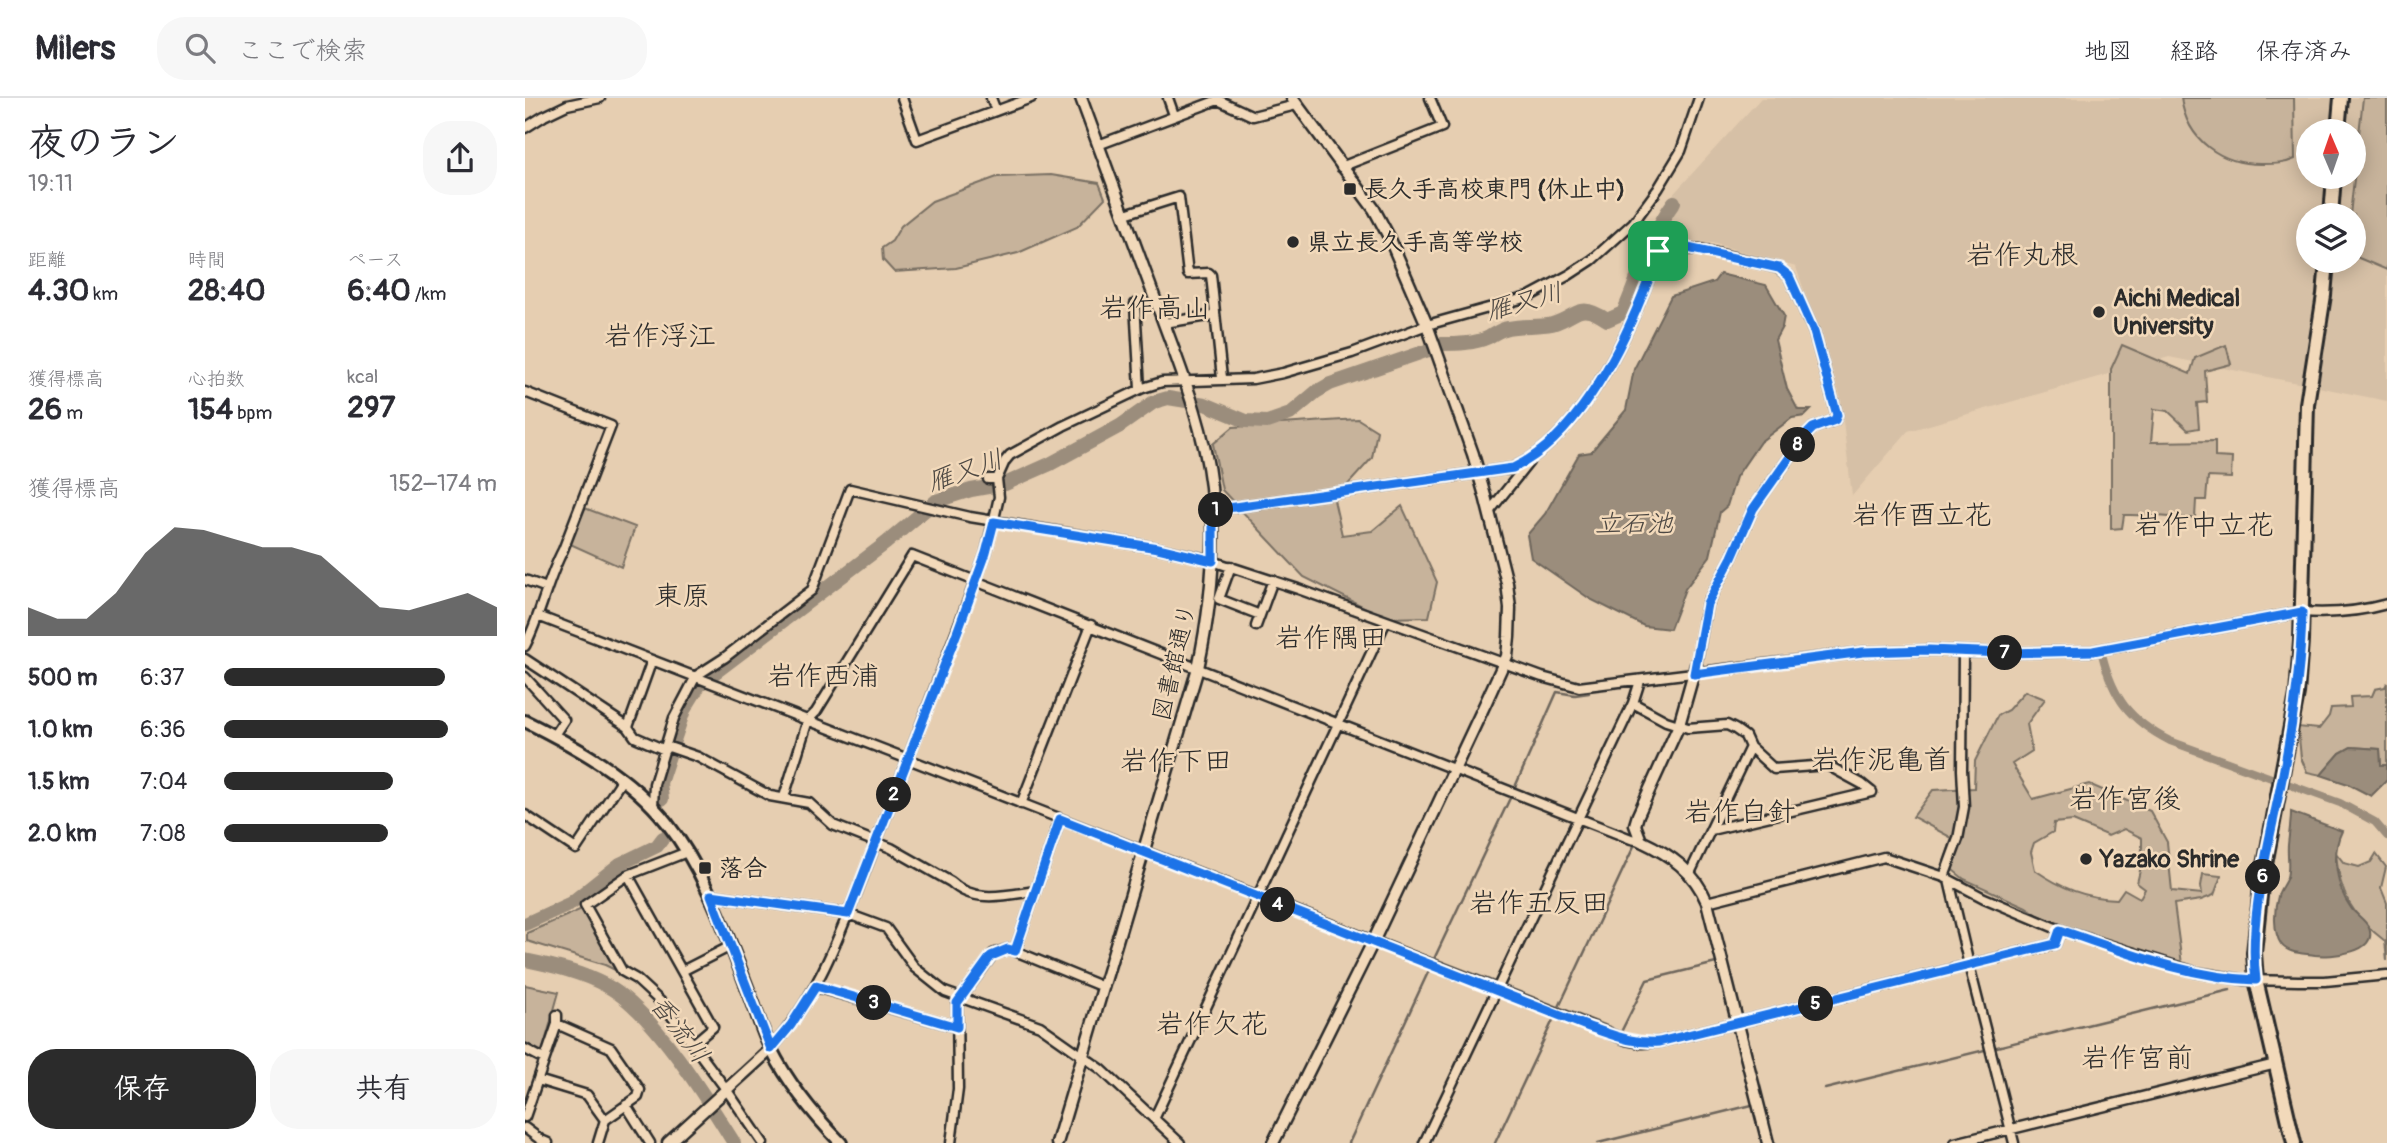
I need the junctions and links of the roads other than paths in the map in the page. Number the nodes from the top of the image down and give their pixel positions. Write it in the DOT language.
graph roads {
  1 [pos="600,98"];
  2 [pos="902,98"];
  3 [pos="991,98"];
  4 [pos="1031,98"];
  5 [pos="1081,98"];
  6 [pos="1168,98"];
  7 [pos="1430,98"];
  8 [pos="1699,98"];
  9 [pos="2341,98"];
  10 [pos="1294,102"];
  11 [pos="996,111"];
  12 [pos="1174,115"];
  13 [pos="2339,119"];
  14 [pos="525,128"];
  15 [pos="1098,145"];
  16 [pos="1342,167"];
  17 [pos="1125,214"];
  18 [pos="2326,273"];
  19 [pos="1135,304"];
  20 [pos="1215,315"];
  21 [pos="1164,323"];
  22 [pos="1427,324"];
  23 [pos="1222,378"];
  24 [pos="1187,380"];
  25 [pos="1140,389"];
  26 [pos="525,392"];
  27 [pos="1531,460"];
  28 [pos="1479,474"];
  29 [pos="1213,510"];
  30 [pos="1489,512"];
  31 [pos="994,522"];
  32 [pos="1213,561"];
  33 [pos="1231,566"];
  34 [pos="525,580"];
  35 [pos="1273,580"];
  36 [pos="976,581"];
  37 [pos="547,589"];
  38 [pos="2387,604"];
  39 [pos="2302,612"];
  40 [pos="1260,615"];
  41 [pos="538,616"];
  42 [pos="1386,621"];
  43 [pos="1091,625"];
  44 [pos="1255,626"];
  45 [pos="525,646"];
  46 [pos="1963,653"];
  47 [pos="525,659"];
  48 [pos="652,660"];
  49 [pos="1504,663"];
  50 [pos="1198,668"];
  51 [pos="1695,669"];
  52 [pos="696,676"];
  53 [pos="525,677"];
  54 [pos="1640,681"];
  55 [pos="1633,703"];
  56 [pos="808,720"];
  57 [pos="525,721"];
  58 [pos="1339,724"];
  59 [pos="1679,725"];
  60 [pos="628,727"];
  61 [pos="554,736"];
  62 [pos="666,747"];
  63 [pos="1750,747"];
  64 [pos="908,759"];
  65 [pos="1454,769"];
  66 [pos="622,780"];
  67 [pos="784,797"];
  68 [pos="1021,804"];
  69 [pos="653,807"];
  70 [pos="525,815"];
  71 [pos="1578,817"];
  72 [pos="1060,819"];
  73 [pos="1711,830"];
  74 [pos="1641,841"];
  75 [pos="876,842"];
  76 [pos="687,852"];
  77 [pos="1144,853"];
  78 [pos="1690,873"];
  79 [pos="628,875"];
  80 [pos="1946,879"];
  81 [pos="1035,891"];
  82 [pos="711,895"];
  83 [pos="1258,897"];
  84 [pos="1707,902"];
  85 [pos="848,914"];
  86 [pos="2060,930"];
  87 [pos="1373,942"];
  88 [pos="731,946"];
  89 [pos="1015,951"];
  90 [pos="1969,965"];
  91 [pos="682,971"];
  92 [pos="2387,975"];
  93 [pos="2256,980"];
  94 [pos="816,986"];
  95 [pos="1103,987"];
  96 [pos="1497,990"];
  97 [pos="960,998"];
  98 [pos="1738,1022"];
  99 [pos="957,1027"];
  100 [pos="693,1044"];
  101 [pos="525,1048"];
  102 [pos="771,1049"];
  103 [pos="1083,1058"];
  104 [pos="544,1059"];
  105 [pos="2276,1064"];
  106 [pos="538,1080"];
  107 [pos="724,1091"];
  108 [pos="529,1094"];
  109 [pos="626,1105"];
  110 [pos="525,1117"];
  111 [pos="1155,1117"];
  112 [pos="605,1120"];
  113 [pos="525,1128"];
  114 [pos="2011,1129"];
  115 [pos="548,1143"];
  116 [pos="598,1143"];
  117 [pos="650,1143"];
  118 [pos="668,1143"];
  119 [pos="763,1143"];
  120 [pos="841,1143"];
  121 [pos="951,1143"];
  122 [pos="1057,1143"];
  123 [pos="1180,1143"];
  124 [pos="1273,1143"];
  125 [pos="1424,1143"];
  126 [pos="1768,1143"];
  127 [pos="1955,1143"];
  128 [pos="2014,1143"];
  129 [pos="2294,1143"];
  1 -- 14 [label="street"];
  2 -- 11 [label="street"];
  3 -- 11 [label="street"];
  4 -- 11 [label="street"];
  5 -- 15 [label="street, 図書館通り"];
  6 -- 12 [label="street"];
  7 -- 16 [label="street"];
  8 -- 22 [label="street"];
  9 -- 13 [label="main road"];
  10 -- 12 [label="street"];
  10 -- 16 [label="street"];
  12 -- 15 [label="street"];
  15 -- 17 [label="street, 図書館通り"];
  16 -- 22 [label="street"];
  17 -- 20 [label="street"];
  17 -- 21 [label="street, 図書館通り"];
  18 -- 39 [label="main road"];
  19 -- 25 [label="street"];
  20 -- 21 [label="street"];
  20 -- 23 [label="street"];
  21 -- 24 [label="street, 図書館通り"];
  22 -- 23 [label="street"];
  22 -- 28 [label="street"];
  23 -- 24 [label="street"];
  24 -- 25 [label="street"];
  24 -- 29 [label="street, 図書館通り"];
  25 -- 31 [label="street"];
  26 -- 37 [label="street"];
  27 -- 28 [label="street"];
  27 -- 30 [label="street"];
  27 -- 51 [label="street"];
  28 -- 29 [label="street"];
  28 -- 30 [label="street"];
  29 -- 32 [label="street, 図書館通り"];
  30 -- 49 [label="street"];
  31 -- 32 [label="street"];
  31 -- 36 [label="street"];
  31 -- 52 [label="street"];
  32 -- 33 [label="street"];
  32 -- 50 [label="street, 図書館通り"];
  33 -- 35 [label="street"];
  33 -- 40 [label="street"];
  34 -- 37 [label="street"];
  35 -- 40 [label="street"];
  35 -- 42 [label="street"];
  36 -- 43 [label="street"];
  36 -- 56 [label="street"];
  36 -- 64 [label="street"];
  37 -- 41 [label="street"];
  38 -- 39 [label="street"];
  39 -- 46 [label="street"];
  39 -- 93 [label="main road"];
  40 -- 44 [label="street"];
  41 -- 45 [label="street"];
  41 -- 48 [label="street"];
  42 -- 49 [label="street"];
  42 -- 58 [label="street"];
  43 -- 50 [label="street"];
  43 -- 68 [label="street"];
  46 -- 51 [label="street"];
  46 -- 80 [label="street"];
  47 -- 60 [label="street"];
  48 -- 52 [label="street"];
  48 -- 60 [label="street"];
  49 -- 54 [label="street"];
  49 -- 65 [label="street"];
  50 -- 58 [label="street"];
  50 -- 77 [label="street, 図書館通り"];
  51 -- 54 [label="street"];
  51 -- 59 [label="street"];
  52 -- 56 [label="street"];
  52 -- 62 [label="street"];
  53 -- 61 [label="street"];
  54 -- 55 [label="street"];
  55 -- 59 [label="street"];
  55 -- 71 [label="street"];
  56 -- 64 [label="street"];
  56 -- 67 [label="street"];
  57 -- 61 [label="main road"];
  58 -- 65 [label="street"];
  58 -- 83 [label="street"];
  59 -- 63 [label="street"];
  59 -- 74 [label="street"];
  60 -- 62 [label="street"];
  61 -- 66 [label="main road"];
  62 -- 67 [label="street"];
  62 -- 69 [label="street"];
  63 -- 73 [label="street"];
  63 -- 73 [label="street"];
  64 -- 68 [label="street"];
  64 -- 75 [label="street"];
  65 -- 71 [label="street"];
  65 -- 87 [label="street"];
  66 -- 69 [label="main road"];
  66 -- 70 [label="street"];
  67 -- 75 [label="street"];
  68 -- 72 [label="street"];
  69 -- 76 [label="main road"];
  71 -- 74 [label="street"];
  71 -- 96 [label="street"];
  72 -- 77 [label="street"];
  72 -- 81 [label="street"];
  73 -- 78 [label="street"];
  74 -- 78 [label="street"];
  75 -- 81 [label="street"];
  75 -- 85 [label="street"];
  76 -- 79 [label="street"];
  76 -- 82 [label="main road"];
  77 -- 83 [label="street"];
  77 -- 95 [label="street, 図書館通り"];
  78 -- 84 [label="street"];
  79 -- 91 [label="street"];
  79 -- 100 [label="street"];
  80 -- 84 [label="street"];
  80 -- 86 [label="street"];
  80 -- 90 [label="street"];
  81 -- 89 [label="street"];
  82 -- 85 [label="street"];
  82 -- 88 [label="main road"];
  83 -- 87 [label="street"];
  83 -- 111 [label="street"];
  84 -- 98 [label="street"];
  85 -- 94 [label="street"];
  85 -- 97 [label="street"];
  86 -- 90 [label="street"];
  86 -- 93 [label="street"];
  87 -- 96 [label="street"];
  87 -- 124 [label="street"];
  88 -- 91 [label="street"];
  88 -- 102 [label="main road"];
  89 -- 95 [label="street"];
  89 -- 97 [label="street"];
  90 -- 98 [label="street"];
  90 -- 114 [label="street"];
  91 -- 100 [label="street"];
  92 -- 93 [label="street"];
  93 -- 105 [label="main road"];
  94 -- 99 [label="street"];
  94 -- 102 [label="street"];
  95 -- 103 [label="street, 図書館通り"];
  96 -- 98 [label="street"];
  96 -- 125 [label="street"];
  97 -- 99 [label="street"];
  97 -- 103 [label="street"];
  98 -- 126 [label="street"];
  99 -- 121 [label="street"];
  100 -- 107 [label="street"];
  101 -- 104 [label="street"];
  102 -- 107 [label="street"];
  102 -- 120 [label="main road"];
  103 -- 111 [label="street"];
  103 -- 122 [label="street, 図書館通り"];
  104 -- 106 [label="street"];
  104 -- 109 [label="street"];
  105 -- 114 [label="street"];
  105 -- 129 [label="main road"];
  106 -- 108 [label="street"];
  106 -- 112 [label="street"];
  107 -- 118 [label="street"];
  107 -- 119 [label="street"];
  108 -- 110 [label="street"];
  109 -- 112 [label="street"];
  109 -- 117 [label="street"];
  111 -- 123 [label="street"];
  112 -- 116 [label="street"];
  113 -- 115 [label="street"];
  114 -- 127 [label="street"];
  114 -- 128 [label="street"];
}
